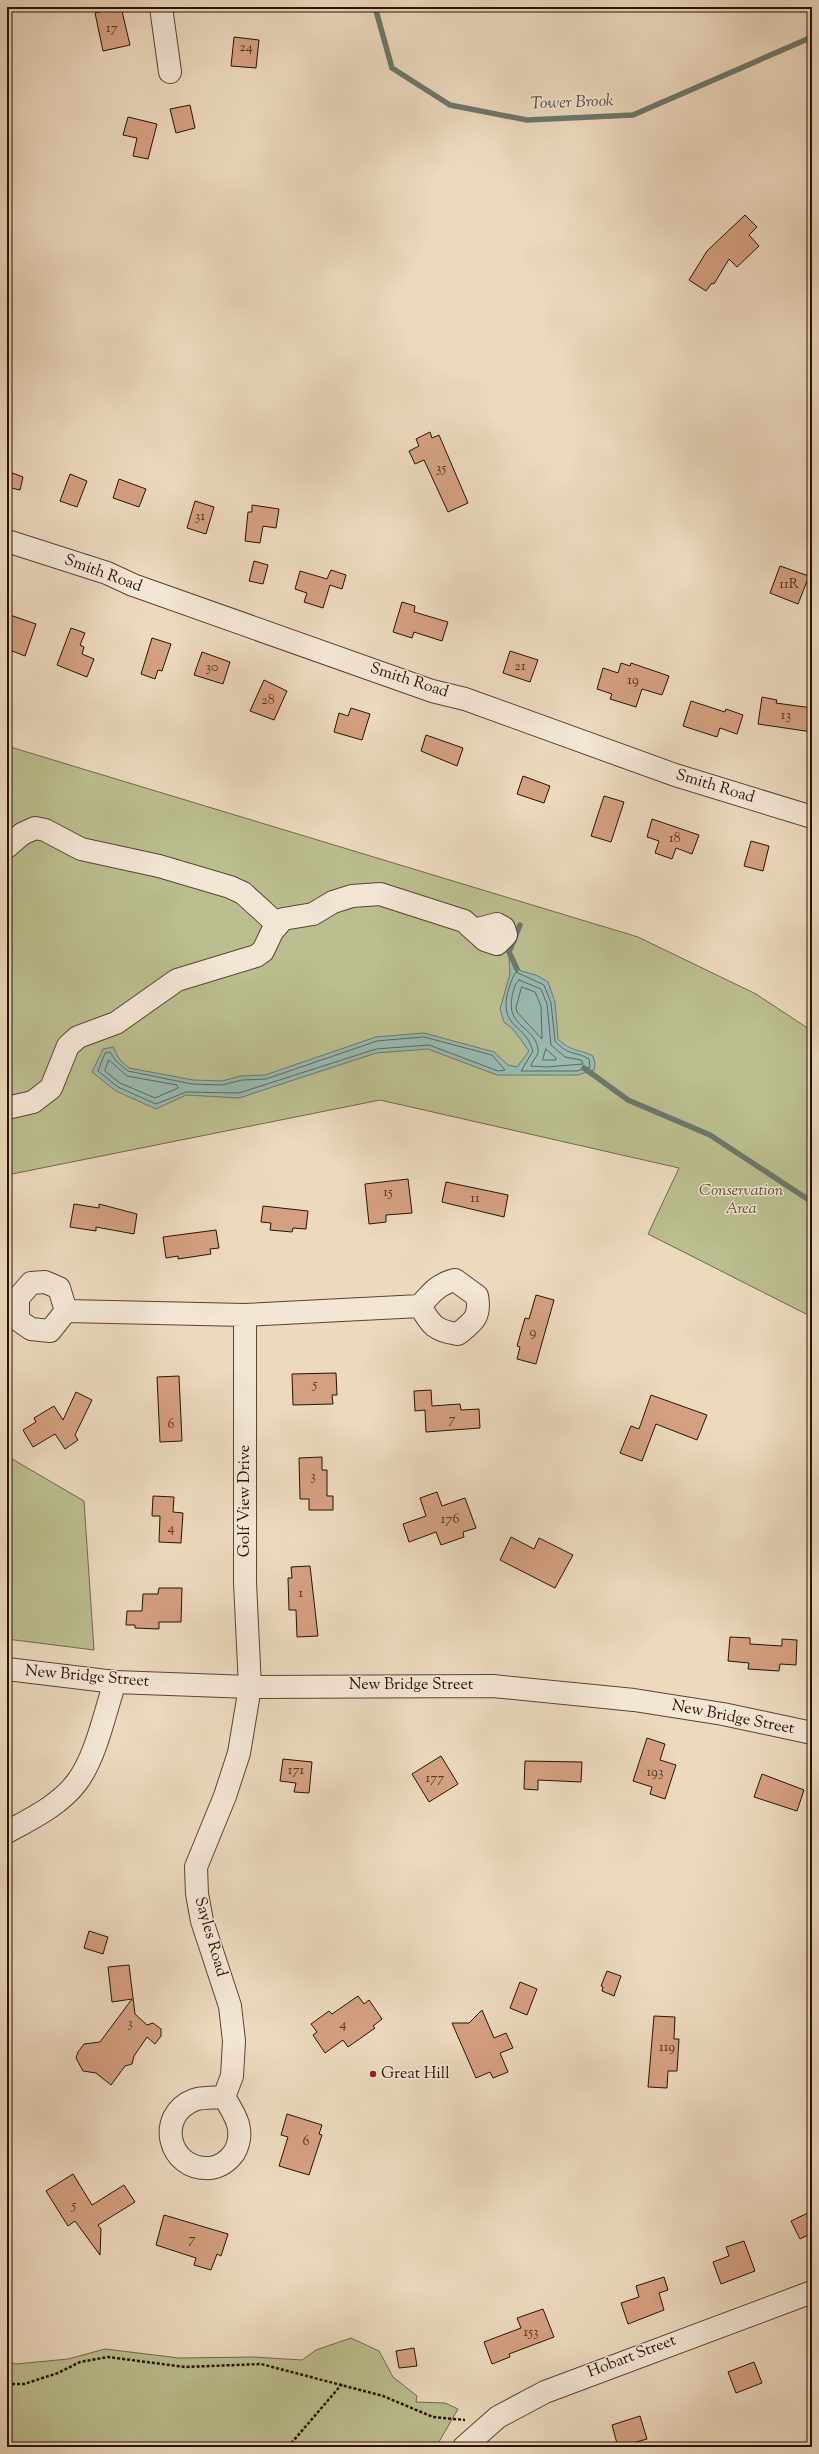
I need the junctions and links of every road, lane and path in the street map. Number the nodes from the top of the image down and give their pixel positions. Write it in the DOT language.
graph roads {
  1 [pos="161,7"];
  2 [pos="170,72"];
  3 [pos="7,541"];
  4 [pos="812,817"];
  5 [pos="7,847"];
  6 [pos="277,924"];
  7 [pos="474,930"];
  8 [pos="7,1108"];
  9 [pos="420,1306"];
  10 [pos="66,1311"];
  11 [pos="245,1315"];
  12 [pos="7,1669"];
  13 [pos="115,1682"];
  14 [pos="250,1687"];
  15 [pos="812,1733"];
  16 [pos="7,1832"];
  17 [pos="224,2098"];
  18 [pos="812,2292"];
  19 [pos="7,2384"];
  20 [pos="342,2384"];
  21 [pos="482,2430"];
  22 [pos="288,2447"];
  23 [pos="464,2447"];
  1 -- 2 [label="street"];
  3 -- 4 [label="street, Smith Road"];
  5 -- 6 [label="street"];
  6 -- 7 [label="street"];
  6 -- 8 [label="street"];
  9 -- 11 [label="street"];
  10 -- 11 [label="street"];
  11 -- 14 [label="street, Golf View Drive"];
  12 -- 13 [label="street, New Bridge Street"];
  13 -- 14 [label="street, New Bridge Street"];
  13 -- 16 [label="street"];
  14 -- 15 [label="street, New Bridge Street"];
  14 -- 17 [label="street, Sayles Road"];
  18 -- 21 [label="street, Hobart Street"];
  19 -- 20 [label="path"];
  20 -- 21 [label="path"];
  20 -- 22 [label="path"];
  21 -- 23 [label="street, Hobart Street"];
}
